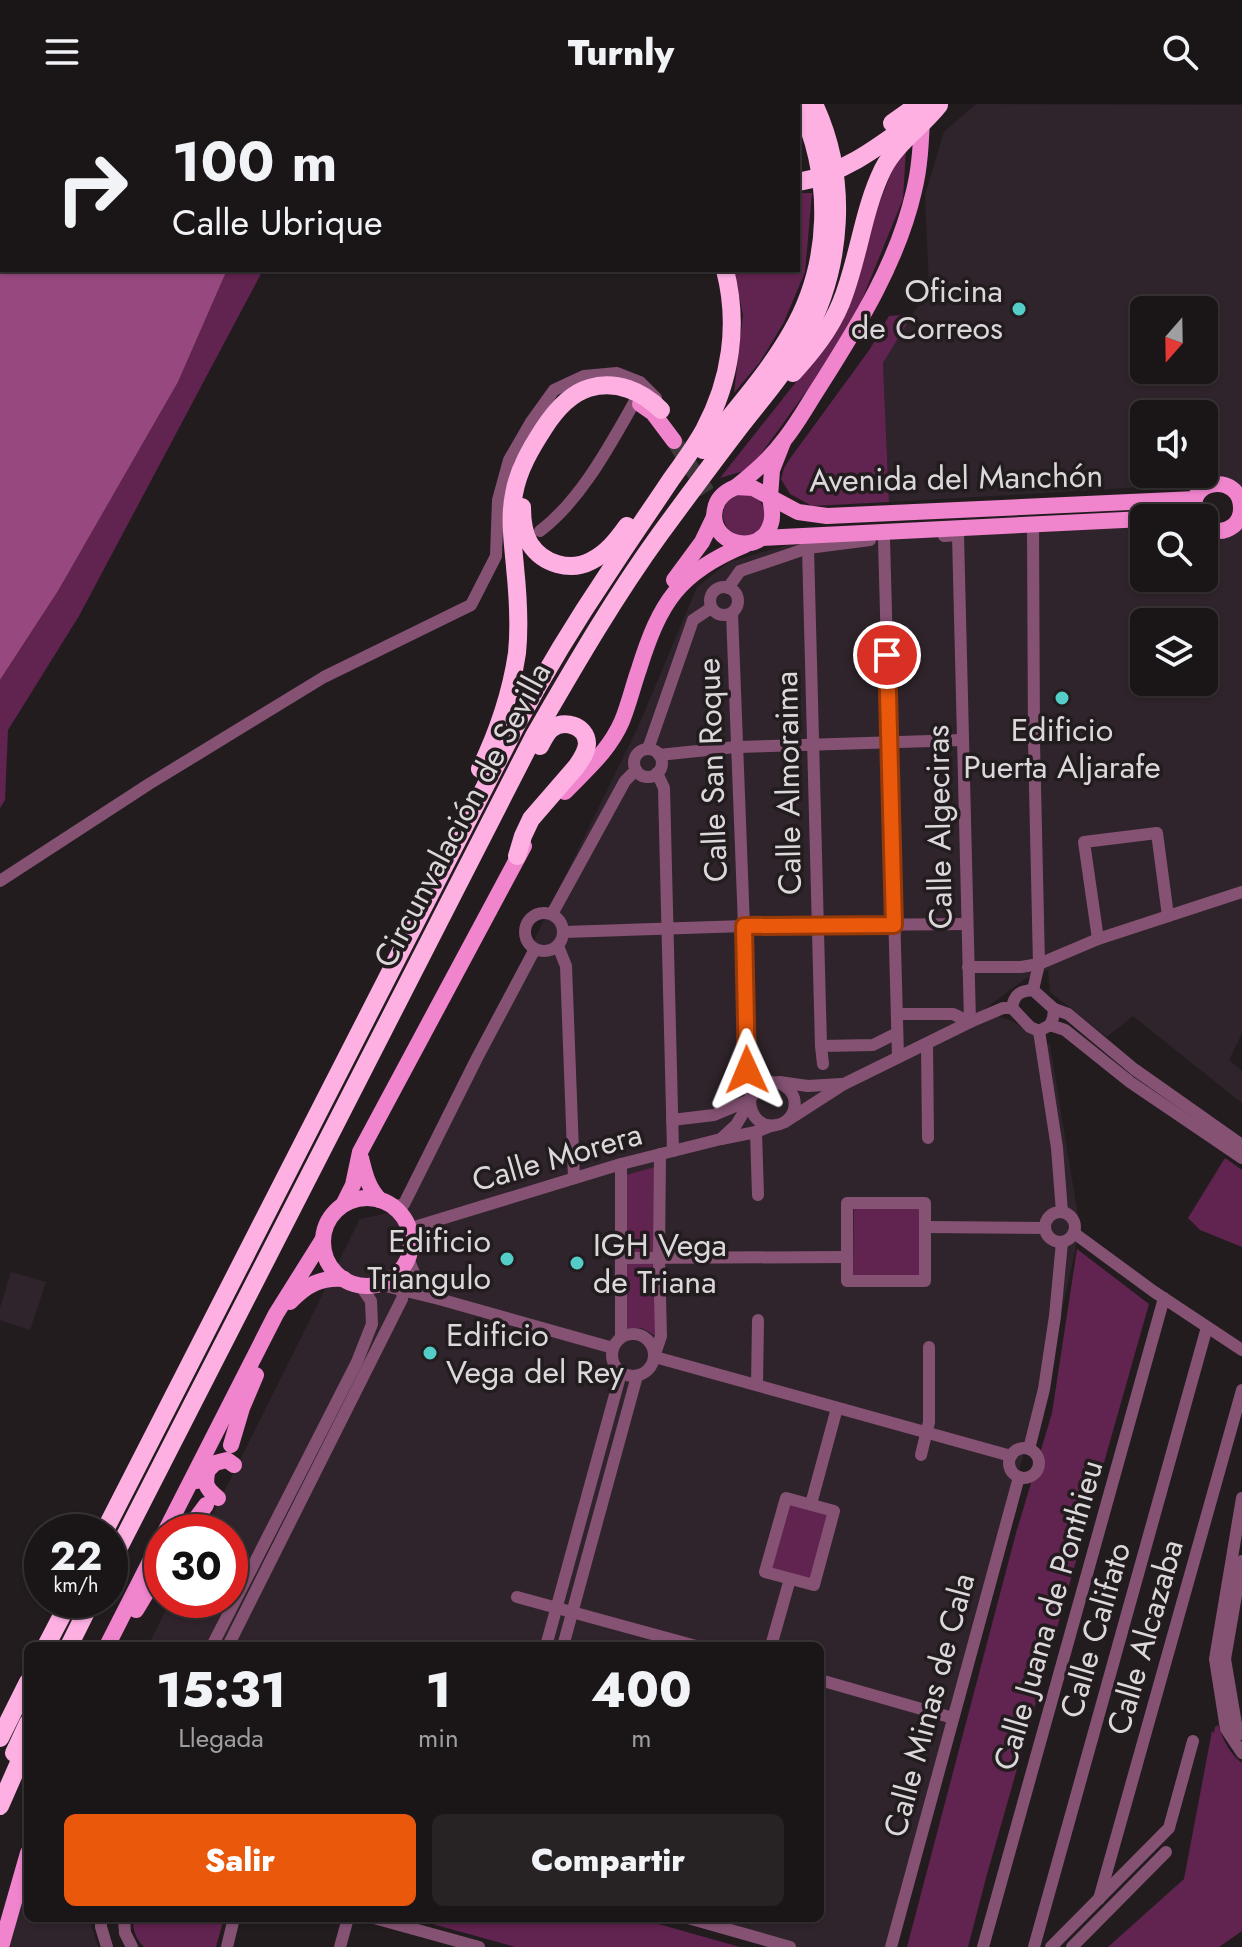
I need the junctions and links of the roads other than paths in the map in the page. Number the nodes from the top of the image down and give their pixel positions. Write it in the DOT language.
graph roads {
  1 [pos="814,104"];
  2 [pos="940,104"];
  3 [pos="800,106"];
  4 [pos="909,117"];
  5 [pos="802,176"];
  6 [pos="725,272"];
  7 [pos="635,401"];
  8 [pos="661,410"];
  9 [pos="731,439"];
  10 [pos="783,442"];
  11 [pos="668,485"];
  12 [pos="721,488"];
  13 [pos="770,497"];
  14 [pos="1201,504"];
  15 [pos="654,505"];
  16 [pos="1241,512"];
  17 [pos="715,513"];
  18 [pos="1130,515"];
  19 [pos="1130,520"];
  20 [pos="1033,528"];
  21 [pos="525,530"];
  22 [pos="1218,531"];
  23 [pos="884,539"];
  24 [pos="753,542"];
  25 [pos="803,543"];
  26 [pos="728,588"];
  27 [pos="711,608"];
  28 [pos="732,613"];
  29 [pos="963,740"];
  30 [pos="889,742"];
  31 [pos="814,744"];
  32 [pos="736,747"];
  33 [pos="654,752"];
  34 [pos="636,770"];
  35 [pos="657,773"];
  36 [pos="581,775"];
  37 [pos="517,856"];
  38 [pos="471,857"];
  39 [pos="442,868"];
  40 [pos="0,881"];
  41 [pos="1242,892"];
  42 [pos="552,914"];
  43 [pos="1168,916"];
  44 [pos="967,924"];
  45 [pos="894,925"];
  46 [pos="744,926"];
  47 [pos="818,926"];
  48 [pos="668,929"];
  49 [pos="564,932"];
  50 [pos="1098,939"];
  51 [pos="558,946"];
  52 [pos="535,949"];
  53 [pos="1039,964"];
  54 [pos="968,967"];
  55 [pos="1033,990"];
  56 [pos="1012,1008"];
  57 [pos="1054,1009"];
  58 [pos="897,1014"];
  59 [pos="970,1022"];
  60 [pos="1045,1028"];
  61 [pos="897,1033"];
  62 [pos="927,1044"];
  63 [pos="821,1046"];
  64 [pos="898,1057"];
  65 [pos="823,1064"];
  66 [pos="747,1070"];
  67 [pos="773,1082"];
  68 [pos="844,1084"];
  69 [pos="808,1086"];
  70 [pos="750,1100"];
  71 [pos="672,1120"];
  72 [pos="785,1122"];
  73 [pos="771,1126"];
  74 [pos="756,1132"];
  75 [pos="928,1138"];
  76 [pos="721,1139"];
  77 [pos="1242,1145"];
  78 [pos="360,1152"];
  79 [pos="667,1152"];
  80 [pos="1242,1158"];
  81 [pos="621,1164"];
  82 [pos="574,1178"];
  83 [pos="758,1195"];
  84 [pos="387,1204"];
  85 [pos="343,1205"];
  86 [pos="1062,1212"];
  87 [pos="925,1227"];
  88 [pos="1045,1228"];
  89 [pos="408,1229"];
  90 [pos="1074,1233"];
  91 [pos="323,1239"];
  92 [pos="1062,1242"];
  93 [pos="659,1257"];
  94 [pos="847,1257"];
  95 [pos="622,1258"];
  96 [pos="405,1262"];
  97 [pos="352,1282"];
  98 [pos="377,1284"];
  99 [pos="403,1292"];
  100 [pos="1164,1298"];
  101 [pos="439,1299"];
  102 [pos="758,1320"];
  103 [pos="1207,1327"];
  104 [pos="270,1336"];
  105 [pos="617,1343"];
  106 [pos="929,1347"];
  107 [pos="1242,1350"];
  108 [pos="655,1356"];
  109 [pos="621,1373"];
  110 [pos="637,1376"];
  111 [pos="757,1385"];
  112 [pos="1242,1390"];
  113 [pos="837,1408"];
  114 [pos="224,1416"];
  115 [pos="927,1432"];
  116 [pos="231,1445"];
  117 [pos="1029,1449"];
  118 [pos="921,1455"];
  119 [pos="1011,1456"];
  120 [pos="234,1465"];
  121 [pos="207,1471"];
  122 [pos="1019,1477"];
  123 [pos="1242,1498"];
  124 [pos="811,1504"];
  125 [pos="113,1514"];
  126 [pos="177,1514"];
  127 [pos="181,1514"];
  128 [pos="202,1514"];
  129 [pos="128,1530"];
  130 [pos="1242,1561"];
  131 [pos="790,1579"];
  132 [pos="144,1581"];
  133 [pos="144,1595"];
  134 [pos="517,1597"];
  135 [pos="556,1607"];
  136 [pos="572,1612"];
  137 [pos="61,1618"];
  138 [pos="83,1618"];
  139 [pos="48,1642"];
  140 [pos="71,1642"];
  141 [pos="113,1642"];
  142 [pos="114,1642"];
  143 [pos="214,1642"];
  144 [pos="230,1642"];
  145 [pos="547,1642"];
  146 [pos="564,1642"];
  147 [pos="681,1642"];
  148 [pos="772,1642"];
  149 [pos="824,1681"];
  150 [pos="24,1690"];
  151 [pos="953,1718"];
  152 [pos="24,1732"];
  153 [pos="1242,1734"];
  154 [pos="0,1737"];
  155 [pos="1193,1741"];
  156 [pos="24,1751"];
  157 [pos="1242,1753"];
  158 [pos="0,1785"];
  159 [pos="0,1806"];
  160 [pos="1166,1852"];
  161 [pos="24,1866"];
  162 [pos="24,1886"];
  163 [pos="1099,1899"];
  164 [pos="12,1905"];
  165 [pos="101,1922"];
  166 [pos="124,1922"];
  167 [pos="233,1922"];
  168 [pos="347,1922"];
  169 [pos="386,1922"];
  170 [pos="703,1922"];
  171 [pos="450,1943"];
  172 [pos="1,1947"];
  173 [pos="107,1947"];
  174 [pos="132,1947"];
  175 [pos="227,1947"];
  176 [pos="340,1947"];
  177 [pos="479,1947"];
  178 [pos="790,1947"];
  179 [pos="891,1947"];
  180 [pos="983,1947"];
  181 [pos="1034,1947"];
  182 [pos="1051,1947"];
  183 [pos="1072,1947"];
  1 -- 9 [label="highway, Circunvalación de Sevilla"];
  2 -- 4 [label="highway"];
  3 -- 15 [label="highway"];
  4 -- 5 [label="highway"];
  4 -- 9 [label="highway"];
  4 -- 10 [label="main road"];
  6 -- 11 [label="highway, Circunvalación de Sevilla"];
  7 -- 8 [label="main road"];
  7 -- 21 [label="street"];
  7 -- 21 [label="highway"];
  8 -- 21 [label="highway"];
  8 -- 40 [label="street"];
  9 -- 38 [label="highway, Circunvalación de Sevilla"];
  10 -- 12 [label="main road"];
  10 -- 13 [label="main road"];
  11 -- 15 [label="highway, Circunvalación de Sevilla"];
  11 -- 21 [label="highway"];
  12 -- 13 [label="main road"];
  12 -- 17 [label="main road"];
  13 -- 18 [label="main road, Avenida del Manchón"];
  13 -- 24 [label="main road"];
  14 -- 16 [label="main road"];
  15 -- 39 [label="highway, Circunvalación de Sevilla"];
  16 -- 22 [label="main road"];
  17 -- 24 [label="main road"];
  17 -- 36 [label="main road"];
  19 -- 20 [label="main road, Avenida del Manchón"];
  20 -- 25 [label="main road, Avenida del Manchón"];
  20 -- 53 [label="street"];
  21 -- 39 [label="highway"];
  23 -- 25 [label="street"];
  23 -- 29 [label="street, Calle Algeciras"];
  23 -- 30 [label="street"];
  24 -- 25 [label="main road, Avenida del Manchón"];
  24 -- 36 [label="main road"];
  25 -- 26 [label="street"];
  25 -- 31 [label="street, Calle Almoraima"];
  26 -- 27 [label="street"];
  26 -- 28 [label="street"];
  27 -- 28 [label="street"];
  27 -- 33 [label="street"];
  28 -- 32 [label="street, Calle San Roque"];
  29 -- 30 [label="street"];
  29 -- 44 [label="street, Calle Algeciras"];
  30 -- 31 [label="street"];
  30 -- 45 [label="street"];
  31 -- 32 [label="street"];
  31 -- 47 [label="street, Calle Almoraima"];
  32 -- 33 [label="street"];
  32 -- 46 [label="street, Calle San Roque"];
  33 -- 34 [label="street"];
  33 -- 35 [label="street"];
  34 -- 35 [label="street"];
  34 -- 42 [label="street"];
  35 -- 48 [label="street"];
  36 -- 37 [label="main road"];
  37 -- 38 [label="highway"];
  37 -- 78 [label="main road"];
  38 -- 129 [label="highway, Circunvalación de Sevilla"];
  39 -- 125 [label="highway, Circunvalación de Sevilla"];
  41 -- 43 [label="street"];
  42 -- 49 [label="street"];
  42 -- 52 [label="street"];
  43 -- 50 [label="street"];
  43 -- 50 [label="street"];
  44 -- 45 [label="street"];
  44 -- 54 [label="street, Calle Algeciras"];
  45 -- 47 [label="street"];
  45 -- 58 [label="street"];
  46 -- 47 [label="street"];
  46 -- 48 [label="street"];
  46 -- 66 [label="street, Calle San Roque"];
  47 -- 63 [label="street, Calle Almoraima"];
  48 -- 49 [label="street"];
  48 -- 71 [label="street"];
  49 -- 51 [label="street"];
  50 -- 53 [label="street"];
  51 -- 52 [label="street"];
  51 -- 82 [label="street"];
  52 -- 84 [label="street"];
  53 -- 54 [label="street"];
  53 -- 55 [label="street"];
  54 -- 59 [label="street, Calle Algeciras"];
  55 -- 56 [label="street"];
  55 -- 57 [label="street"];
  56 -- 59 [label="street"];
  56 -- 60 [label="street"];
  57 -- 60 [label="street"];
  57 -- 77 [label="street"];
  58 -- 59 [label="street"];
  58 -- 61 [label="street"];
  59 -- 62 [label="street"];
  60 -- 80 [label="street"];
  60 -- 86 [label="street"];
  61 -- 63 [label="street"];
  61 -- 64 [label="street"];
  62 -- 64 [label="street"];
  62 -- 75 [label="street"];
  63 -- 65 [label="street, Calle Almoraima"];
  64 -- 68 [label="street"];
  65 -- 68 [label="street"];
  65 -- 69 [label="street"];
  66 -- 67 [label="street"];
  66 -- 70 [label="street, Calle San Roque"];
  67 -- 69 [label="street"];
  67 -- 70 [label="street"];
  67 -- 72 [label="street"];
  68 -- 69 [label="street"];
  68 -- 72 [label="street"];
  70 -- 71 [label="street"];
  70 -- 73 [label="street"];
  70 -- 76 [label="street"];
  71 -- 79 [label="street"];
  72 -- 73 [label="street"];
  73 -- 74 [label="street, Calle Morera"];
  74 -- 76 [label="street, Calle Morera"];
  74 -- 83 [label="street"];
  76 -- 79 [label="street, Calle Morera"];
  78 -- 84 [label="main road"];
  78 -- 85 [label="main road"];
  79 -- 81 [label="street, Calle Morera"];
  79 -- 93 [label="street"];
  81 -- 82 [label="street, Calle Morera"];
  81 -- 95 [label="street"];
  82 -- 89 [label="street, Calle Morera"];
  84 -- 85 [label="main road"];
  84 -- 89 [label="main road"];
  85 -- 91 [label="main road"];
  86 -- 88 [label="street"];
  86 -- 90 [label="street"];
  87 -- 88 [label="street"];
  87 -- 94 [label="street"];
  87 -- 94 [label="street"];
  88 -- 92 [label="street"];
  89 -- 96 [label="main road"];
  90 -- 92 [label="street"];
  90 -- 100 [label="street"];
  91 -- 97 [label="main road"];
  91 -- 114 [label="main road"];
  92 -- 117 [label="street"];
  93 -- 94 [label="street"];
  93 -- 95 [label="street"];
  93 -- 108 [label="street"];
  95 -- 105 [label="street"];
  96 -- 98 [label="main road"];
  96 -- 99 [label="street"];
  96 -- 101 [label="street"];
  97 -- 98 [label="main road"];
  97 -- 104 [label="main road"];
  97 -- 143 [label="street"];
  98 -- 99 [label="street"];
  99 -- 101 [label="street"];
  99 -- 144 [label="street"];
  100 -- 103 [label="street"];
  100 -- 180 [label="street, Calle Juana de Ponthieu"];
  101 -- 105 [label="street"];
  102 -- 111 [label="street"];
  103 -- 107 [label="street"];
  103 -- 181 [label="street, Calle Califato"];
  104 -- 116 [label="main road"];
  104 -- 121 [label="main road"];
  105 -- 108 [label="street"];
  105 -- 109 [label="street"];
  106 -- 115 [label="street"];
  108 -- 110 [label="street"];
  108 -- 111 [label="street"];
  109 -- 110 [label="street"];
  109 -- 135 [label="street"];
  110 -- 136 [label="street"];
  111 -- 113 [label="street"];
  112 -- 163 [label="street, Calle Alcazaba"];
  113 -- 115 [label="street"];
  113 -- 124 [label="street"];
  114 -- 121 [label="main road"];
  114 -- 126 [label="main road"];
  115 -- 118 [label="street"];
  115 -- 119 [label="street"];
  117 -- 119 [label="street"];
  117 -- 122 [label="street"];
  119 -- 122 [label="street"];
  120 -- 121 [label="main road"];
  121 -- 127 [label="main road"];
  121 -- 128 [label="main road"];
  122 -- 151 [label="street, Calle Minas de Cala"];
  123 -- 157 [label="street"];
  124 -- 131 [label="street"];
  124 -- 131 [label="street"];
  130 -- 153 [label="street"];
  131 -- 148 [label="street"];
  132 -- 141 [label="main road"];
  133 -- 142 [label="main road"];
  134 -- 135 [label="street"];
  135 -- 136 [label="street"];
  135 -- 145 [label="street"];
  136 -- 146 [label="street"];
  136 -- 147 [label="street"];
  137 -- 139 [label="highway"];
  138 -- 140 [label="highway"];
  149 -- 151 [label="street"];
  150 -- 154 [label="highway"];
  151 -- 179 [label="street, Calle Minas de Cala"];
  152 -- 158 [label="highway"];
  155 -- 163 [label="street"];
  156 -- 159 [label="highway"];
  160 -- 183 [label="street"];
  161 -- 164 [label="main road"];
  162 -- 164 [label="main road"];
  163 -- 182 [label="street"];
  164 -- 172 [label="main road"];
  165 -- 173 [label="street"];
  166 -- 174 [label="street"];
  167 -- 175 [label="street"];
  168 -- 176 [label="street"];
  169 -- 171 [label="street"];
  170 -- 178 [label="street"];
  171 -- 177 [label="street"];
}
